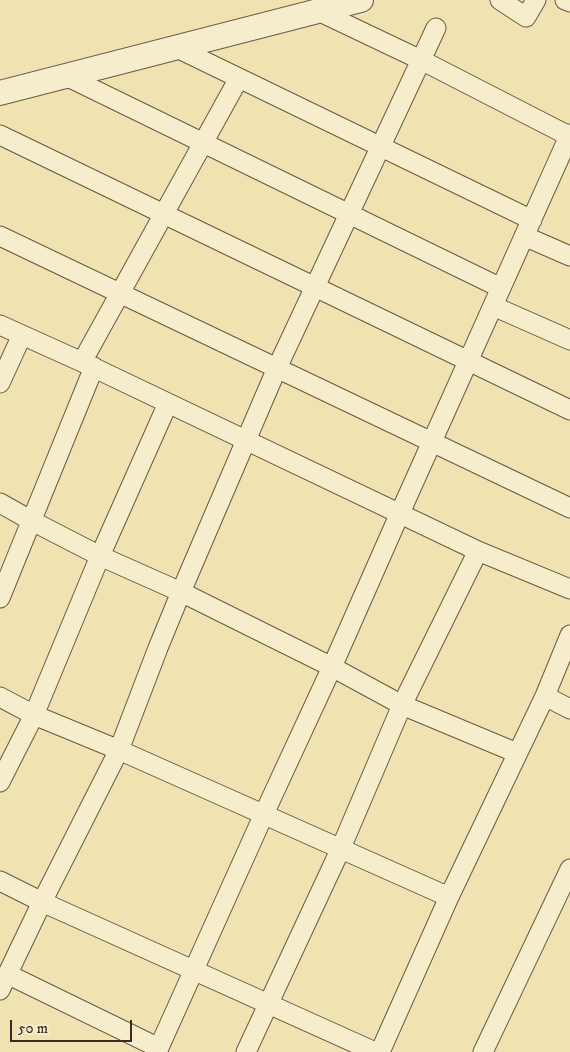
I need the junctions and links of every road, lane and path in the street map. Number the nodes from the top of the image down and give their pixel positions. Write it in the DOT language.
graph roads {
  1 [pos="361,0"];
  2 [pos="500,0"];
  3 [pos="536,0"];
  4 [pos="565,0"];
  5 [pos="570,2"];
  6 [pos="318,11"];
  7 [pos="436,28"];
  8 [pos="176,48"];
  9 [pos="421,60"];
  10 [pos="66,76"];
  11 [pos="239,78"];
  12 [pos="0,93"];
  13 [pos="0,135"];
  14 [pos="569,135"];
  15 [pos="203,143"];
  16 [pos="381,146"];
  17 [pos="562,172"];
  18 [pos="164,214"];
  19 [pos="350,214"];
  20 [pos="528,228"];
  21 [pos="0,236"];
  22 [pos="570,256"];
  23 [pos="315,287"];
  24 [pos="501,288"];
  25 [pos="120,294"];
  26 [pos="493,306"];
  27 [pos="0,325"];
  28 [pos="22,335"];
  29 [pos="570,340"];
  30 [pos="468,361"];
  31 [pos="88,365"];
  32 [pos="277,368"];
  33 [pos="0,383"];
  34 [pos="168,403"];
  35 [pos="570,410"];
  36 [pos="246,439"];
  37 [pos="432,442"];
  38 [pos="0,503"];
  39 [pos="570,508"];
  40 [pos="400,513"];
  41 [pos="32,521"];
  42 [pos="478,551"];
  43 [pos="100,556"];
  44 [pos="570,589"];
  45 [pos="181,592"];
  46 [pos="0,598"];
  47 [pos="570,635"];
  48 [pos="332,668"];
  49 [pos="545,696"];
  50 [pos="0,697"];
  51 [pos="402,705"];
  52 [pos="570,709"];
  53 [pos="34,715"];
  54 [pos="119,750"];
  55 [pos="517,753"];
  56 [pos="0,782"];
  57 [pos="264,814"];
  58 [pos="341,848"];
  59 [pos="570,869"];
  60 [pos="0,881"];
  61 [pos="449,897"];
  62 [pos="42,902"];
  63 [pos="194,970"];
  64 [pos="4,982"];
  65 [pos="269,1004"];
  66 [pos="158,1050"];
  67 [pos="246,1052"];
  68 [pos="375,1052"];
  69 [pos="380,1052"];
  70 [pos="483,1052"];
  1 -- 6 [label="street"];
  2 -- 3 [label="street"];
  4 -- 5 [label="street"];
  6 -- 8 [label="street"];
  6 -- 9 [label="street"];
  7 -- 9 [label="street"];
  8 -- 10 [label="street"];
  8 -- 11 [label="street"];
  9 -- 14 [label="street"];
  9 -- 16 [label="street"];
  10 -- 12 [label="street"];
  10 -- 15 [label="street"];
  11 -- 15 [label="street"];
  11 -- 16 [label="street"];
  13 -- 18 [label="street"];
  14 -- 17 [label="street"];
  15 -- 18 [label="street"];
  15 -- 19 [label="street"];
  16 -- 19 [label="street"];
  16 -- 20 [label="street"];
  17 -- 20 [label="street"];
  18 -- 23 [label="street"];
  18 -- 25 [label="street"];
  19 -- 23 [label="street"];
  19 -- 24 [label="street"];
  20 -- 22 [label="street"];
  20 -- 24 [label="street"];
  21 -- 25 [label="street"];
  23 -- 30 [label="street"];
  23 -- 32 [label="street"];
  24 -- 26 [label="street"];
  25 -- 31 [label="street"];
  25 -- 32 [label="street"];
  26 -- 29 [label="street"];
  26 -- 30 [label="street"];
  27 -- 28 [label="street"];
  28 -- 31 [label="street"];
  28 -- 33 [label="street"];
  30 -- 35 [label="street"];
  30 -- 37 [label="street"];
  31 -- 34 [label="street"];
  31 -- 41 [label="street"];
  32 -- 36 [label="street"];
  32 -- 37 [label="street"];
  34 -- 36 [label="street"];
  34 -- 43 [label="street"];
  36 -- 40 [label="street"];
  36 -- 45 [label="street"];
  37 -- 39 [label="street"];
  37 -- 40 [label="street"];
  38 -- 41 [label="street"];
  40 -- 42 [label="street"];
  40 -- 48 [label="street"];
  41 -- 43 [label="street"];
  41 -- 46 [label="street"];
  42 -- 44 [label="street"];
  42 -- 51 [label="street"];
  43 -- 45 [label="street"];
  43 -- 53 [label="street"];
  45 -- 48 [label="street"];
  45 -- 54 [label="street"];
  47 -- 49 [label="street"];
  48 -- 51 [label="street"];
  48 -- 57 [label="street"];
  49 -- 52 [label="street"];
  49 -- 55 [label="street"];
  50 -- 53 [label="street"];
  51 -- 55 [label="street"];
  51 -- 58 [label="street"];
  53 -- 54 [label="street"];
  53 -- 56 [label="street"];
  54 -- 57 [label="street"];
  54 -- 62 [label="street"];
  55 -- 61 [label="street"];
  57 -- 58 [label="street"];
  57 -- 63 [label="street"];
  58 -- 61 [label="street"];
  58 -- 65 [label="street"];
  59 -- 70 [label="street"];
  60 -- 62 [label="street"];
  61 -- 69 [label="street"];
  62 -- 63 [label="street"];
  62 -- 64 [label="street"];
  63 -- 65 [label="street"];
  63 -- 66 [label="street"];
  64 -- 66 [label="street"];
  65 -- 67 [label="street"];
  65 -- 68 [label="street"];
}
